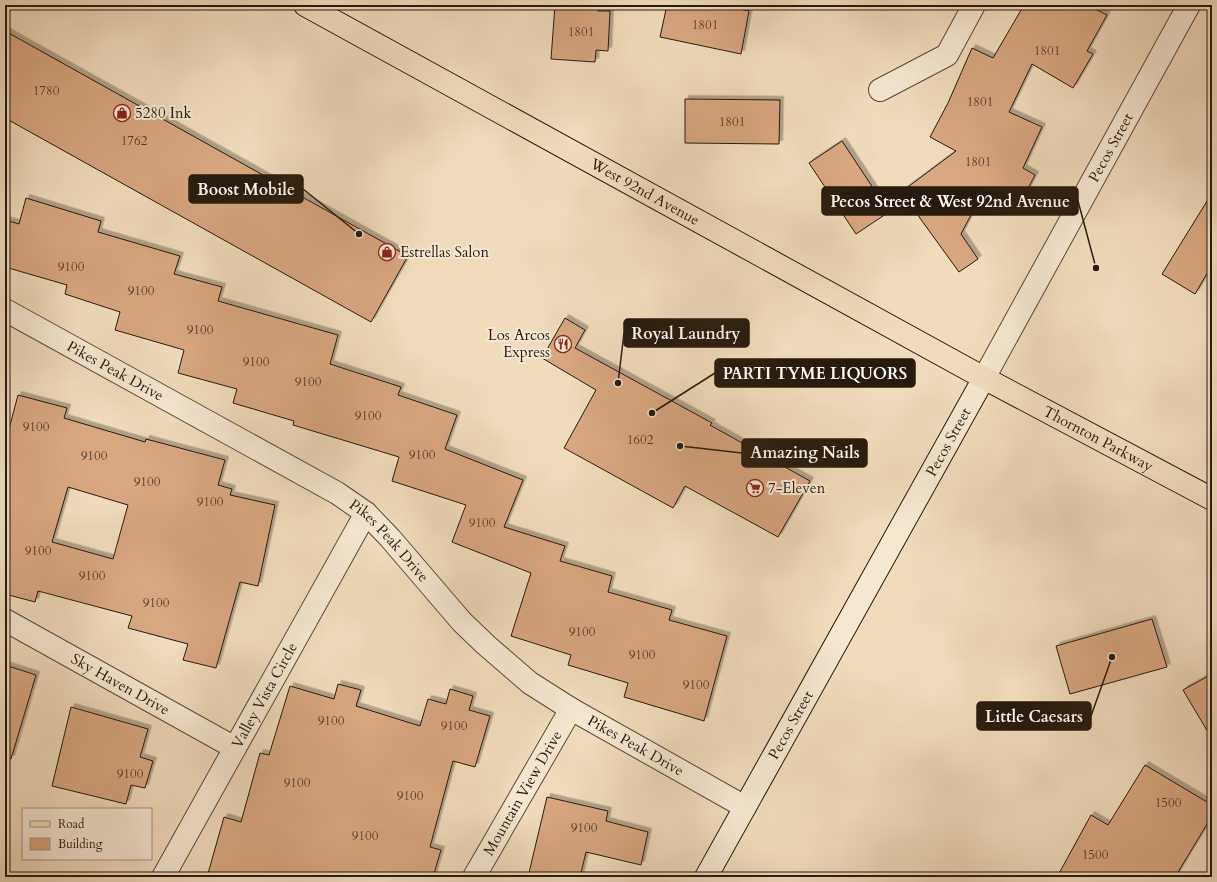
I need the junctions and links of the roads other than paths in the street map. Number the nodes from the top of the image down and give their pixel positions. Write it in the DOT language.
graph roads {
  1 [pos="305,5"];
  2 [pos="974,5"];
  3 [pos="1188,5"];
  4 [pos="880,90"];
  5 [pos="5,310"];
  6 [pos="984,378"];
  7 [pos="1212,499"];
  8 [pos="366,513"];
  9 [pos="5,620"];
  10 [pos="571,709"];
  11 [pos="235,748"];
  12 [pos="745,807"];
  13 [pos="164,877"];
  14 [pos="474,877"];
  15 [pos="706,877"];
  1 -- 6 [label="main road, West 92nd Avenue"];
  2 -- 4 [label="street"];
  3 -- 6 [label="street, Pecos Street"];
  5 -- 8 [label="street, Pikes Peak Drive"];
  6 -- 7 [label="main road, Thornton Parkway"];
  6 -- 12 [label="street, Pecos Street"];
  8 -- 10 [label="street, Pikes Peak Drive"];
  8 -- 11 [label="street, Valley Vista Circle"];
  9 -- 11 [label="street, Sky Haven Drive"];
  10 -- 12 [label="street, Pikes Peak Drive"];
  10 -- 14 [label="street, Mountain View Drive"];
  11 -- 13 [label="street, Valley Vista Circle"];
  12 -- 15 [label="street, Pecos Street"];
}
